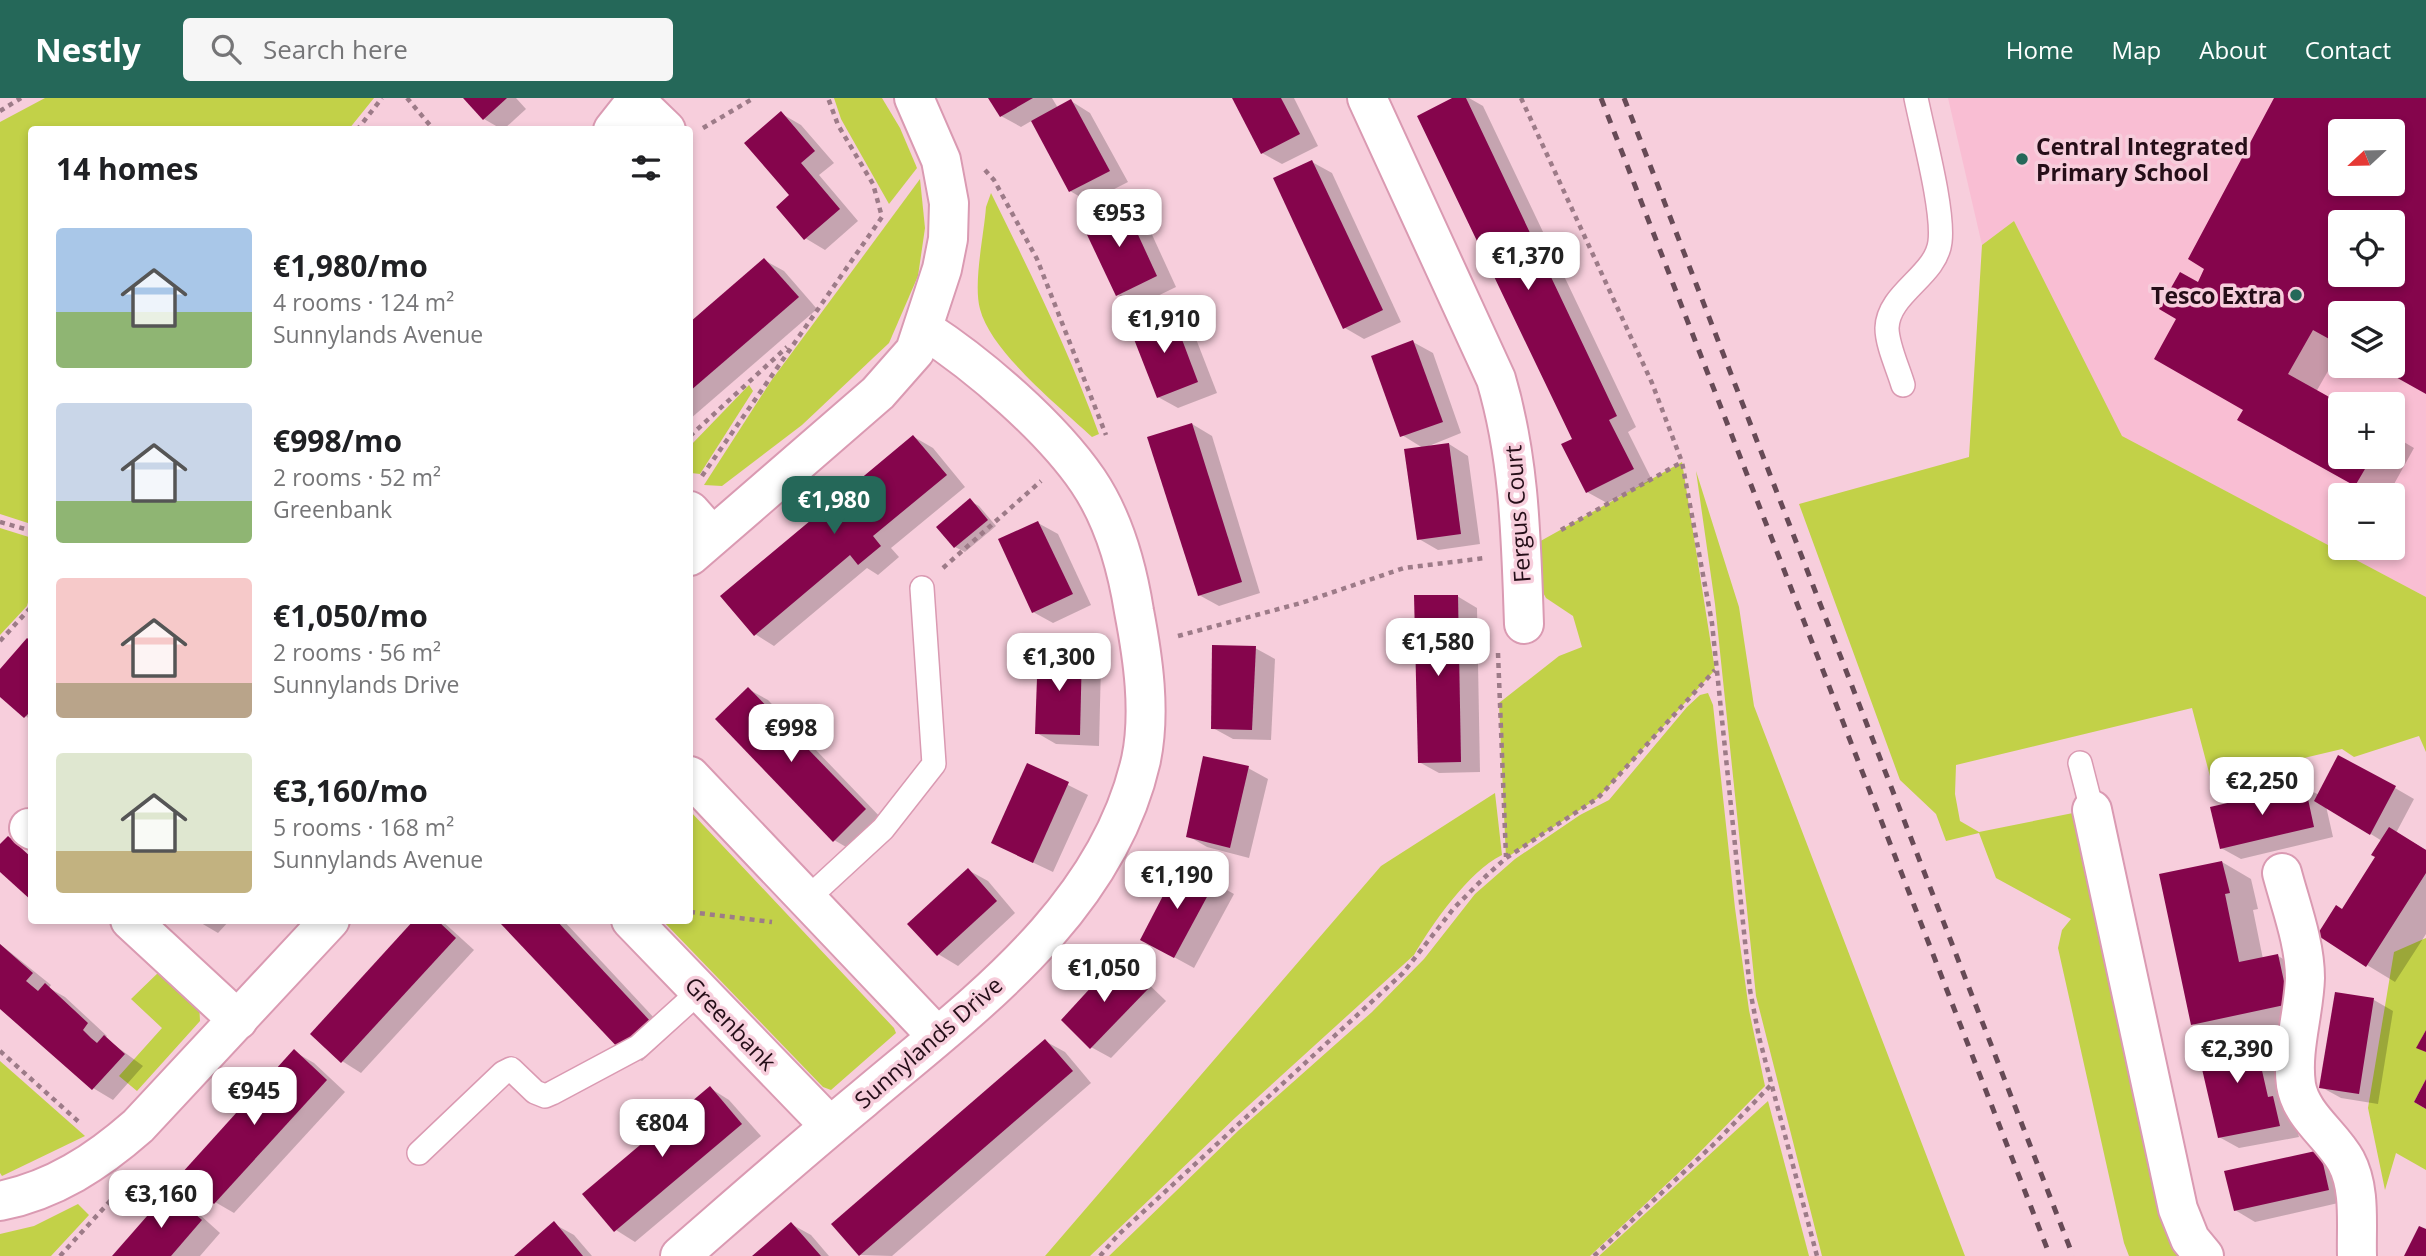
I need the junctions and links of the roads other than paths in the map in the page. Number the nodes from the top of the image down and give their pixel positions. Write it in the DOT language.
graph roads {
  1 [pos="914,98"];
  2 [pos="1916,98"];
  3 [pos="1375,101"];
  4 [pos="616,126"];
  5 [pos="677,126"];
  6 [pos="925,330"];
  7 [pos="1903,385"];
  8 [pos="697,522"];
  9 [pos="922,588"];
  10 [pos="1524,624"];
  11 [pos="2080,763"];
  12 [pos="693,779"];
  13 [pos="2092,810"];
  14 [pos="2283,873"];
  15 [pos="807,900"];
  16 [pos="134,924"];
  17 [pos="326,924"];
  18 [pos="635,924"];
  19 [pos="700,991"];
  20 [pos="238,1020"];
  21 [pos="937,1036"];
  22 [pos="831,1126"];
  23 [pos="419,1153"];
  24 [pos="0,1201"];
  25 [pos="680,1256"];
  26 [pos="2204,1256"];
  27 [pos="2357,1256"];
  1 -- 6 [label="street"];
  2 -- 7 [label="lane"];
  3 -- 10 [label="street, Fergus Court"];
  4 -- 5 [label="street"];
  6 -- 8 [label="street"];
  6 -- 21 [label="street, Sunnylands Drive"];
  9 -- 15 [label="lane"];
  11 -- 13 [label="lane"];
  12 -- 15 [label="street"];
  13 -- 26 [label="street"];
  14 -- 27 [label="street"];
  15 -- 21 [label="street"];
  16 -- 20 [label="street"];
  17 -- 20 [label="street"];
  18 -- 19 [label="street, Greenbank"];
  19 -- 22 [label="street, Greenbank"];
  19 -- 23 [label="lane"];
  20 -- 24 [label="street"];
  21 -- 22 [label="street, Sunnylands Drive"];
  22 -- 25 [label="street, Sunnylands Drive"];
}
